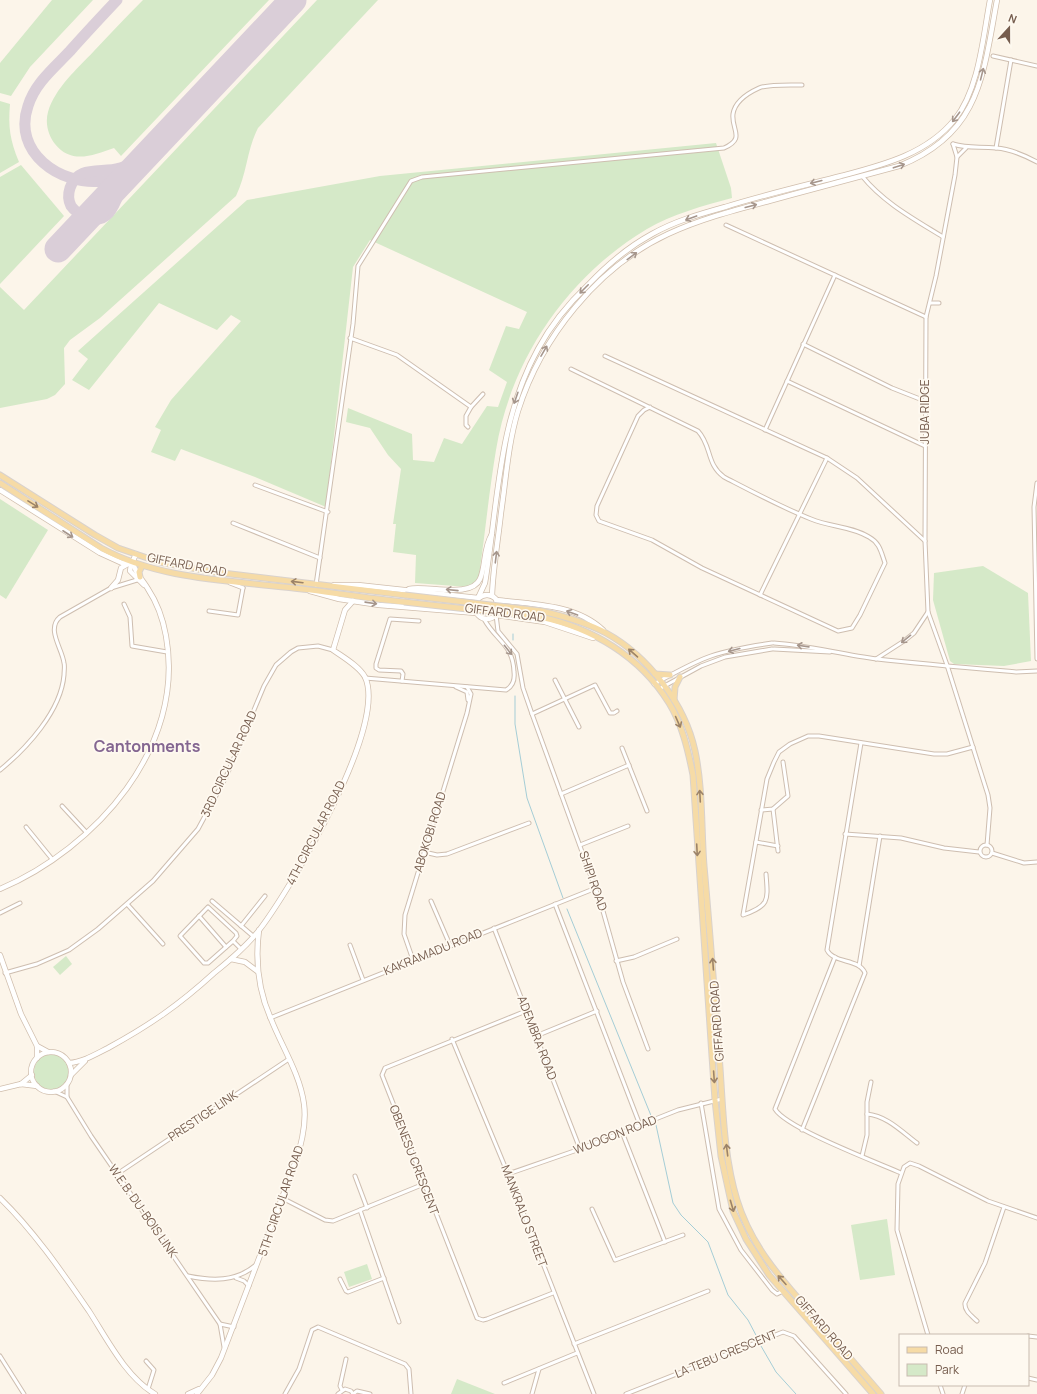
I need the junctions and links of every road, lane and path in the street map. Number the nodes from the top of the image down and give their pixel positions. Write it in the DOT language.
graph roads {
  1 [pos="990,0"];
  2 [pos="997,0"];
  3 [pos="994,56"];
  4 [pos="1011,60"];
  5 [pos="1037,66"];
  6 [pos="802,84"];
  7 [pos="966,148"];
  8 [pos="996,148"];
  9 [pos="957,157"];
  10 [pos="1037,162"];
  11 [pos="862,176"];
  12 [pos="726,224"];
  13 [pos="943,237"];
  14 [pos="835,276"];
  15 [pos="930,303"];
  16 [pos="939,303"];
  17 [pos="926,317"];
  18 [pos="350,338"];
  19 [pos="803,344"];
  20 [pos="605,356"];
  21 [pos="571,369"];
  22 [pos="787,381"];
  23 [pos="483,394"];
  24 [pos="925,401"];
  25 [pos="471,407"];
  26 [pos="650,407"];
  27 [pos="468,427"];
  28 [pos="765,430"];
  29 [pos="925,446"];
  30 [pos="827,458"];
  31 [pos="0,475"];
  32 [pos="0,483"];
  33 [pos="1037,483"];
  34 [pos="255,485"];
  35 [pos="0,490"];
  36 [pos="328,512"];
  37 [pos="799,514"];
  38 [pos="233,523"];
  39 [pos="493,532"];
  40 [pos="925,541"];
  41 [pos="136,554"];
  42 [pos="320,558"];
  43 [pos="133,562"];
  44 [pos="142,566"];
  45 [pos="138,578"];
  46 [pos="211,578"];
  47 [pos="253,583"];
  48 [pos="316,585"];
  49 [pos="111,588"];
  50 [pos="243,588"];
  51 [pos="306,589"];
  52 [pos="404,593"];
  53 [pos="760,595"];
  54 [pos="478,598"];
  55 [pos="494,598"];
  56 [pos="339,599"];
  57 [pos="353,601"];
  58 [pos="124,604"];
  59 [pos="345,610"];
  60 [pos="209,611"];
  61 [pos="928,612"];
  62 [pos="476,613"];
  63 [pos="496,615"];
  64 [pos="484,619"];
  65 [pos="419,621"];
  66 [pos="606,633"];
  67 [pos="605,640"];
  68 [pos="333,650"];
  69 [pos="169,652"];
  70 [pos="831,652"];
  71 [pos="876,659"];
  72 [pos="1037,659"];
  73 [pos="947,665"];
  74 [pos="1037,672"];
  75 [pos="654,674"];
  76 [pos="670,675"];
  77 [pos="680,677"];
  78 [pos="365,678"];
  79 [pos="555,680"];
  80 [pos="402,681"];
  81 [pos="657,682"];
  82 [pos="452,686"];
  83 [pos="467,687"];
  84 [pos="661,688"];
  85 [pos="564,700"];
  86 [pos="674,700"];
  87 [pos="468,704"];
  88 [pos="618,711"];
  89 [pos="532,714"];
  90 [pos="579,726"];
  91 [pos="861,743"];
  92 [pos="973,747"];
  93 [pos="622,748"];
  94 [pos="783,762"];
  95 [pos="629,765"];
  96 [pos="0,770"];
  97 [pos="561,794"];
  98 [pos="62,806"];
  99 [pos="773,809"];
  100 [pos="761,810"];
  101 [pos="647,812"];
  102 [pos="529,823"];
  103 [pos="628,826"];
  104 [pos="26,827"];
  105 [pos="87,833"];
  106 [pos="845,834"];
  107 [pos="880,836"];
  108 [pos="756,842"];
  109 [pos="580,845"];
  110 [pos="986,845"];
  111 [pos="778,846"];
  112 [pos="778,851"];
  113 [pos="424,852"];
  114 [pos="979,852"];
  115 [pos="992,853"];
  116 [pos="52,859"];
  117 [pos="1037,862"];
  118 [pos="766,874"];
  119 [pos="596,888"];
  120 [pos="0,889"];
  121 [pos="265,896"];
  122 [pos="432,900"];
  123 [pos="212,901"];
  124 [pos="20,903"];
  125 [pos="127,904"];
  126 [pos="555,904"];
  127 [pos="0,913"];
  128 [pos="199,916"];
  129 [pos="241,926"];
  130 [pos="494,928"];
  131 [pos="259,930"];
  132 [pos="253,936"];
  133 [pos="677,939"];
  134 [pos="233,941"];
  135 [pos="163,944"];
  136 [pos="350,945"];
  137 [pos="450,945"];
  138 [pos="226,947"];
  139 [pos="241,949"];
  140 [pos="0,955"];
  141 [pos="834,957"];
  142 [pos="232,959"];
  143 [pos="412,960"];
  144 [pos="616,961"];
  145 [pos="859,966"];
  146 [pos="257,971"];
  147 [pos="5,973"];
  148 [pos="363,980"];
  149 [pos="526,1011"];
  150 [pos="597,1011"];
  151 [pos="270,1018"];
  152 [pos="536,1036"];
  153 [pos="452,1039"];
  154 [pos="37,1046"];
  155 [pos="648,1049"];
  156 [pos="48,1052"];
  157 [pos="37,1058"];
  158 [pos="88,1058"];
  159 [pos="289,1059"];
  160 [pos="69,1063"];
  161 [pos="32,1075"];
  162 [pos="71,1075"];
  163 [pos="871,1082"];
  164 [pos="21,1084"];
  165 [pos="67,1085"];
  166 [pos="37,1086"];
  167 [pos="0,1089"];
  168 [pos="54,1091"];
  169 [pos="66,1097"];
  170 [pos="722,1099"];
  171 [pos="715,1100"];
  172 [pos="701,1103"];
  173 [pos="867,1114"];
  174 [pos="640,1125"];
  175 [pos="802,1130"];
  176 [pos="622,1132"];
  177 [pos="917,1143"];
  178 [pos="580,1149"];
  179 [pos="862,1156"];
  180 [pos="901,1173"];
  181 [pos="117,1174"];
  182 [pos="508,1174"];
  183 [pos="355,1176"];
  184 [pos="424,1184"];
  185 [pos="0,1198"];
  186 [pos="282,1198"];
  187 [pos="1004,1207"];
  188 [pos="366,1208"];
  189 [pos="592,1209"];
  190 [pos="360,1210"];
  191 [pos="1037,1218"];
  192 [pos="683,1235"];
  193 [pos="665,1242"];
  194 [pos="260,1260"];
  195 [pos="188,1276"];
  196 [pos="234,1278"];
  197 [pos="384,1278"];
  198 [pos="340,1279"];
  199 [pos="250,1288"];
  200 [pos="708,1291"];
  201 [pos="783,1291"];
  202 [pos="553,1292"];
  203 [pos="977,1321"];
  204 [pos="399,1322"];
  205 [pos="220,1324"];
  206 [pos="234,1327"];
  207 [pos="928,1334"];
  208 [pos="574,1344"];
  209 [pos="225,1350"];
  210 [pos="577,1353"];
  211 [pos="0,1356"];
  212 [pos="346,1359"];
  213 [pos="146,1361"];
  214 [pos="539,1369"];
  215 [pos="504,1383"];
  216 [pos="204,1386"];
  217 [pos="148,1390"];
  218 [pos="342,1390"];
  219 [pos="631,1393"];
  220 [pos="24,1394"];
  221 [pos="155,1394"];
  222 [pos="188,1394"];
  223 [pos="197,1394"];
  224 [pos="285,1394"];
  225 [pos="338,1394"];
  226 [pos="353,1394"];
  227 [pos="370,1394"];
  228 [pos="411,1394"];
  229 [pos="532,1394"];
  230 [pos="594,1394"];
  231 [pos="626,1394"];
  232 [pos="846,1394"];
  233 [pos="873,1394"];
  234 [pos="881,1394"];
  1 -- 39 [label="main road, one-way"];
  11 -- 2 [label="main road, one-way"];
  3 -- 4 [label="street"];
  4 -- 5 [label="street"];
  4 -- 8 [label="street"];
  6 -- 18 [label="street"];
  7 -- 8 [label="street"];
  7 -- 9 [label="street"];
  7 -- 9 [label="street, JUBA RIDGE"];
  8 -- 10 [label="street"];
  9 -- 13 [label="street, JUBA RIDGE"];
  11 -- 13 [label="street"];
  55 -- 11 [label="main road, one-way"];
  12 -- 14 [label="street"];
  13 -- 15 [label="street, JUBA RIDGE"];
  14 -- 17 [label="street"];
  14 -- 19 [label="street"];
  15 -- 16 [label="street"];
  15 -- 17 [label="street, JUBA RIDGE"];
  17 -- 24 [label="street, JUBA RIDGE"];
  18 -- 25 [label="street"];
  18 -- 36 [label="street"];
  19 -- 22 [label="street"];
  19 -- 24 [label="street"];
  20 -- 28 [label="street"];
  21 -- 26 [label="street"];
  22 -- 28 [label="street"];
  22 -- 29 [label="street"];
  23 -- 25 [label="street"];
  24 -- 29 [label="street, JUBA RIDGE"];
  25 -- 27 [label="street"];
  26 -- 37 [label="street"];
  26 -- 53 [label="street"];
  28 -- 30 [label="street"];
  29 -- 40 [label="street, JUBA RIDGE"];
  30 -- 37 [label="street"];
  30 -- 40 [label="street"];
  31 -- 41 [label="main road, GIFFARD ROAD"];
  32 -- 43 [label="main road, GIFFARD ROAD, one-way"];
  33 -- 72 [label="street"];
  34 -- 36 [label="street"];
  35 -- 43 [label="main road, GIFFARD ROAD, one-way"];
  36 -- 42 [label="street"];
  37 -- 53 [label="street"];
  37 -- 53 [label="street"];
  38 -- 42 [label="street"];
  39 -- 52 [label="main road, one-way"];
  39 -- 54 [label="main road"];
  40 -- 61 [label="street, JUBA RIDGE"];
  41 -- 43 [label="main road"];
  48 -- 41 [label="main road, GIFFARD ROAD, one-way"];
  42 -- 48 [label="street"];
  43 -- 44 [label="main road, GIFFARD ROAD"];
  43 -- 45 [label="main road"];
  43 -- 49 [label="main road"];
  44 -- 45 [label="main road"];
  44 -- 46 [label="main road, GIFFARD ROAD"];
  45 -- 49 [label="street"];
  45 -- 69 [label="main road"];
  46 -- 47 [label="main road, GIFFARD ROAD"];
  46 -- 50 [label="street"];
  47 -- 50 [label="street"];
  47 -- 51 [label="main road, GIFFARD ROAD"];
  48 -- 52 [label="main road, GIFFARD ROAD"];
  49 -- 96 [label="street"];
  50 -- 60 [label="street"];
  51 -- 56 [label="main road, GIFFARD ROAD"];
  51 -- 67 [label="main road, GIFFARD ROAD, bridge"];
  52 -- 54 [label="main road, GIFFARD ROAD"];
  52 -- 66 [label="main road, GIFFARD ROAD, bridge"];
  54 -- 55 [label="main road"];
  54 -- 62 [label="main road"];
  55 -- 63 [label="main road"];
  66 -- 55 [label="main road, GIFFARD ROAD, one-way"];
  56 -- 57 [label="main road, GIFFARD ROAD"];
  56 -- 59 [label="main road"];
  57 -- 59 [label="main road"];
  57 -- 62 [label="main road, GIFFARD ROAD, one-way"];
  58 -- 69 [label="street"];
  59 -- 68 [label="main road"];
  61 -- 71 [label="street, one-way"];
  61 -- 73 [label="street, JUBA RIDGE"];
  62 -- 64 [label="main road"];
  63 -- 64 [label="main road"];
  63 -- 67 [label="main road, GIFFARD ROAD"];
  63 -- 89 [label="street, SHIPI ROAD"];
  64 -- 83 [label="street, one-way"];
  65 -- 80 [label="street"];
  75 -- 66 [label="main road, GIFFARD ROAD, one-way"];
  67 -- 81 [label="main road, GIFFARD ROAD"];
  68 -- 78 [label="main road"];
  68 -- 125 [label="street, 3RD CIRCULAR ROAD"];
  69 -- 105 [label="main road"];
  70 -- 71 [label="street"];
  70 -- 76 [label="street, one-way"];
  70 -- 77 [label="street"];
  71 -- 73 [label="street"];
  73 -- 74 [label="street"];
  73 -- 92 [label="street, JUBA RIDGE"];
  75 -- 76 [label="main road"];
  75 -- 81 [label="main road, GIFFARD ROAD"];
  76 -- 81 [label="street"];
  77 -- 84 [label="street"];
  77 -- 86 [label="main road"];
  78 -- 80 [label="street"];
  78 -- 131 [label="main road, 4TH CIRCULAR ROAD"];
  79 -- 85 [label="street"];
  80 -- 82 [label="street"];
  81 -- 84 [label="main road, GIFFARD ROAD"];
  82 -- 83 [label="street"];
  82 -- 87 [label="street"];
  83 -- 87 [label="street, ABOKOBI ROAD"];
  84 -- 86 [label="main road, GIFFARD ROAD"];
  84 -- 171 [label="main road, GIFFARD ROAD, one-way"];
  85 -- 88 [label="street"];
  85 -- 89 [label="street"];
  85 -- 90 [label="street"];
  170 -- 86 [label="main road, GIFFARD ROAD, one-way"];
  87 -- 113 [label="street, ABOKOBI ROAD"];
  89 -- 97 [label="street, SHIPI ROAD"];
  91 -- 92 [label="street"];
  91 -- 100 [label="street"];
  91 -- 106 [label="street"];
  92 -- 110 [label="street, JUBA RIDGE"];
  93 -- 95 [label="street"];
  94 -- 99 [label="street"];
  95 -- 97 [label="street"];
  95 -- 101 [label="street"];
  97 -- 109 [label="street, SHIPI ROAD"];
  98 -- 105 [label="street"];
  99 -- 100 [label="street"];
  99 -- 111 [label="street"];
  100 -- 108 [label="street"];
  102 -- 113 [label="street"];
  103 -- 109 [label="street"];
  104 -- 116 [label="street"];
  105 -- 116 [label="main road"];
  106 -- 107 [label="street"];
  106 -- 141 [label="street"];
  107 -- 114 [label="street"];
  107 -- 145 [label="street"];
  108 -- 111 [label="street"];
  108 -- 118 [label="street"];
  109 -- 119 [label="street, SHIPI ROAD"];
  110 -- 114 [label="street"];
  110 -- 115 [label="street"];
  111 -- 112 [label="street"];
  113 -- 143 [label="street, ABOKOBI ROAD"];
  114 -- 115 [label="street"];
  115 -- 117 [label="street"];
  116 -- 120 [label="main road"];
  119 -- 126 [label="street, KAKRAMADU ROAD"];
  119 -- 144 [label="street, SHIPI ROAD"];
  121 -- 129 [label="street"];
  122 -- 137 [label="street"];
  123 -- 129 [label="street"];
  124 -- 127 [label="street"];
  125 -- 135 [label="street"];
  125 -- 147 [label="street, 3RD CIRCULAR ROAD"];
  126 -- 130 [label="street, KAKRAMADU ROAD"];
  126 -- 150 [label="street"];
  128 -- 134 [label="street"];
  128 -- 138 [label="street"];
  128 -- 138 [label="street"];
  129 -- 132 [label="street"];
  130 -- 137 [label="street, KAKRAMADU ROAD"];
  130 -- 149 [label="street, ADEMBRA ROAD"];
  131 -- 132 [label="main road, 4TH CIRCULAR ROAD"];
  131 -- 146 [label="main road, 5TH CIRCULAR ROAD"];
  132 -- 139 [label="main road, 4TH CIRCULAR ROAD"];
  133 -- 144 [label="street"];
  134 -- 138 [label="street"];
  134 -- 139 [label="street"];
  136 -- 148 [label="street"];
  137 -- 143 [label="street, KAKRAMADU ROAD"];
  139 -- 142 [label="main road, 4TH CIRCULAR ROAD"];
  140 -- 147 [label="main road"];
  141 -- 145 [label="street"];
  141 -- 175 [label="street"];
  142 -- 146 [label="main road"];
  142 -- 158 [label="main road, 4TH CIRCULAR ROAD"];
  143 -- 148 [label="street, KAKRAMADU ROAD"];
  144 -- 155 [label="street, SHIPI ROAD"];
  145 -- 175 [label="street"];
  146 -- 151 [label="main road, 5TH CIRCULAR ROAD"];
  147 -- 154 [label="main road"];
  148 -- 151 [label="street, KAKRAMADU ROAD"];
  149 -- 152 [label="street, ADEMBRA ROAD"];
  149 -- 153 [label="street, OBENESU CRESCENT"];
  150 -- 152 [label="street"];
  150 -- 174 [label="street"];
  151 -- 159 [label="main road, 5TH CIRCULAR ROAD"];
  152 -- 178 [label="street, ADEMBRA ROAD"];
  153 -- 182 [label="street, MANKRALO STREET"];
  153 -- 184 [label="street, OBENESU CRESCENT"];
  154 -- 156 [label="main road"];
  154 -- 157 [label="main road"];
  156 -- 157 [label="main road"];
  156 -- 160 [label="main road"];
  157 -- 161 [label="main road"];
  158 -- 160 [label="main road, 4TH CIRCULAR ROAD"];
  158 -- 162 [label="main road, 4TH CIRCULAR ROAD"];
  159 -- 181 [label="street, PRESTIGE LINK"];
  159 -- 186 [label="main road, 5TH CIRCULAR ROAD"];
  160 -- 162 [label="main road"];
  161 -- 164 [label="main road"];
  161 -- 166 [label="main road"];
  162 -- 165 [label="main road"];
  163 -- 173 [label="street"];
  164 -- 166 [label="main road"];
  164 -- 167 [label="main road"];
  165 -- 168 [label="main road"];
  165 -- 169 [label="street"];
  166 -- 168 [label="main road"];
  168 -- 169 [label="street, W.E.B. DU-BOIS LINK"];
  169 -- 181 [label="street, W.E.B. DU-BOIS LINK"];
  170 -- 171 [label="street, WUOGON ROAD"];
  234 -- 170 [label="main road, GIFFARD ROAD, one-way"];
  171 -- 172 [label="street, WUOGON ROAD"];
  171 -- 201 [label="main road, GIFFARD ROAD, one-way"];
  172 -- 174 [label="street, WUOGON ROAD"];
  172 -- 201 [label="street"];
  173 -- 177 [label="street"];
  173 -- 179 [label="street"];
  174 -- 176 [label="street, WUOGON ROAD"];
  175 -- 179 [label="street"];
  176 -- 178 [label="street, WUOGON ROAD"];
  176 -- 193 [label="street"];
  178 -- 182 [label="street, WUOGON ROAD"];
  179 -- 180 [label="street"];
  180 -- 187 [label="street"];
  180 -- 207 [label="street"];
  181 -- 195 [label="street, W.E.B. DU-BOIS LINK"];
  182 -- 202 [label="street, MANKRALO STREET"];
  183 -- 188 [label="street"];
  184 -- 188 [label="street"];
  184 -- 202 [label="street, OBENESU CRESCENT"];
  185 -- 217 [label="main road"];
  186 -- 190 [label="street"];
  186 -- 194 [label="main road, 5TH CIRCULAR ROAD"];
  187 -- 191 [label="street"];
  187 -- 203 [label="street"];
  188 -- 190 [label="street"];
  189 -- 193 [label="street"];
  190 -- 197 [label="street"];
  192 -- 193 [label="street"];
  194 -- 196 [label="street"];
  194 -- 199 [label="main road, 5TH CIRCULAR ROAD"];
  195 -- 196 [label="street"];
  195 -- 205 [label="street, W.E.B. DU-BOIS LINK"];
  196 -- 199 [label="street"];
  197 -- 198 [label="street"];
  197 -- 204 [label="street"];
  199 -- 206 [label="main road, 5TH CIRCULAR ROAD"];
  200 -- 208 [label="street"];
  201 -- 233 [label="main road, GIFFARD ROAD"];
  202 -- 208 [label="street, MANKRALO STREET"];
  205 -- 206 [label="street"];
  205 -- 209 [label="street, W.E.B. DU-BOIS LINK"];
  206 -- 209 [label="main road, 5TH CIRCULAR ROAD"];
  208 -- 210 [label="street, MANKRALO STREET"];
  209 -- 216 [label="main road, 5TH CIRCULAR ROAD"];
  210 -- 214 [label="street"];
  210 -- 230 [label="street, MANKRALO STREET"];
  211 -- 220 [label="street"];
  212 -- 218 [label="street"];
  213 -- 217 [label="street"];
  214 -- 215 [label="street"];
  214 -- 229 [label="street"];
  216 -- 222 [label="main road"];
  216 -- 223 [label="main road, 5TH CIRCULAR ROAD"];
  217 -- 221 [label="main road"];
  218 -- 225 [label="street"];
  218 -- 226 [label="street"];
  219 -- 231 [label="street"];
  219 -- 232 [label="street, LA TEBU CRESCENT"];
  224 -- 228 [label="street"];
  226 -- 227 [label="street"];
}
